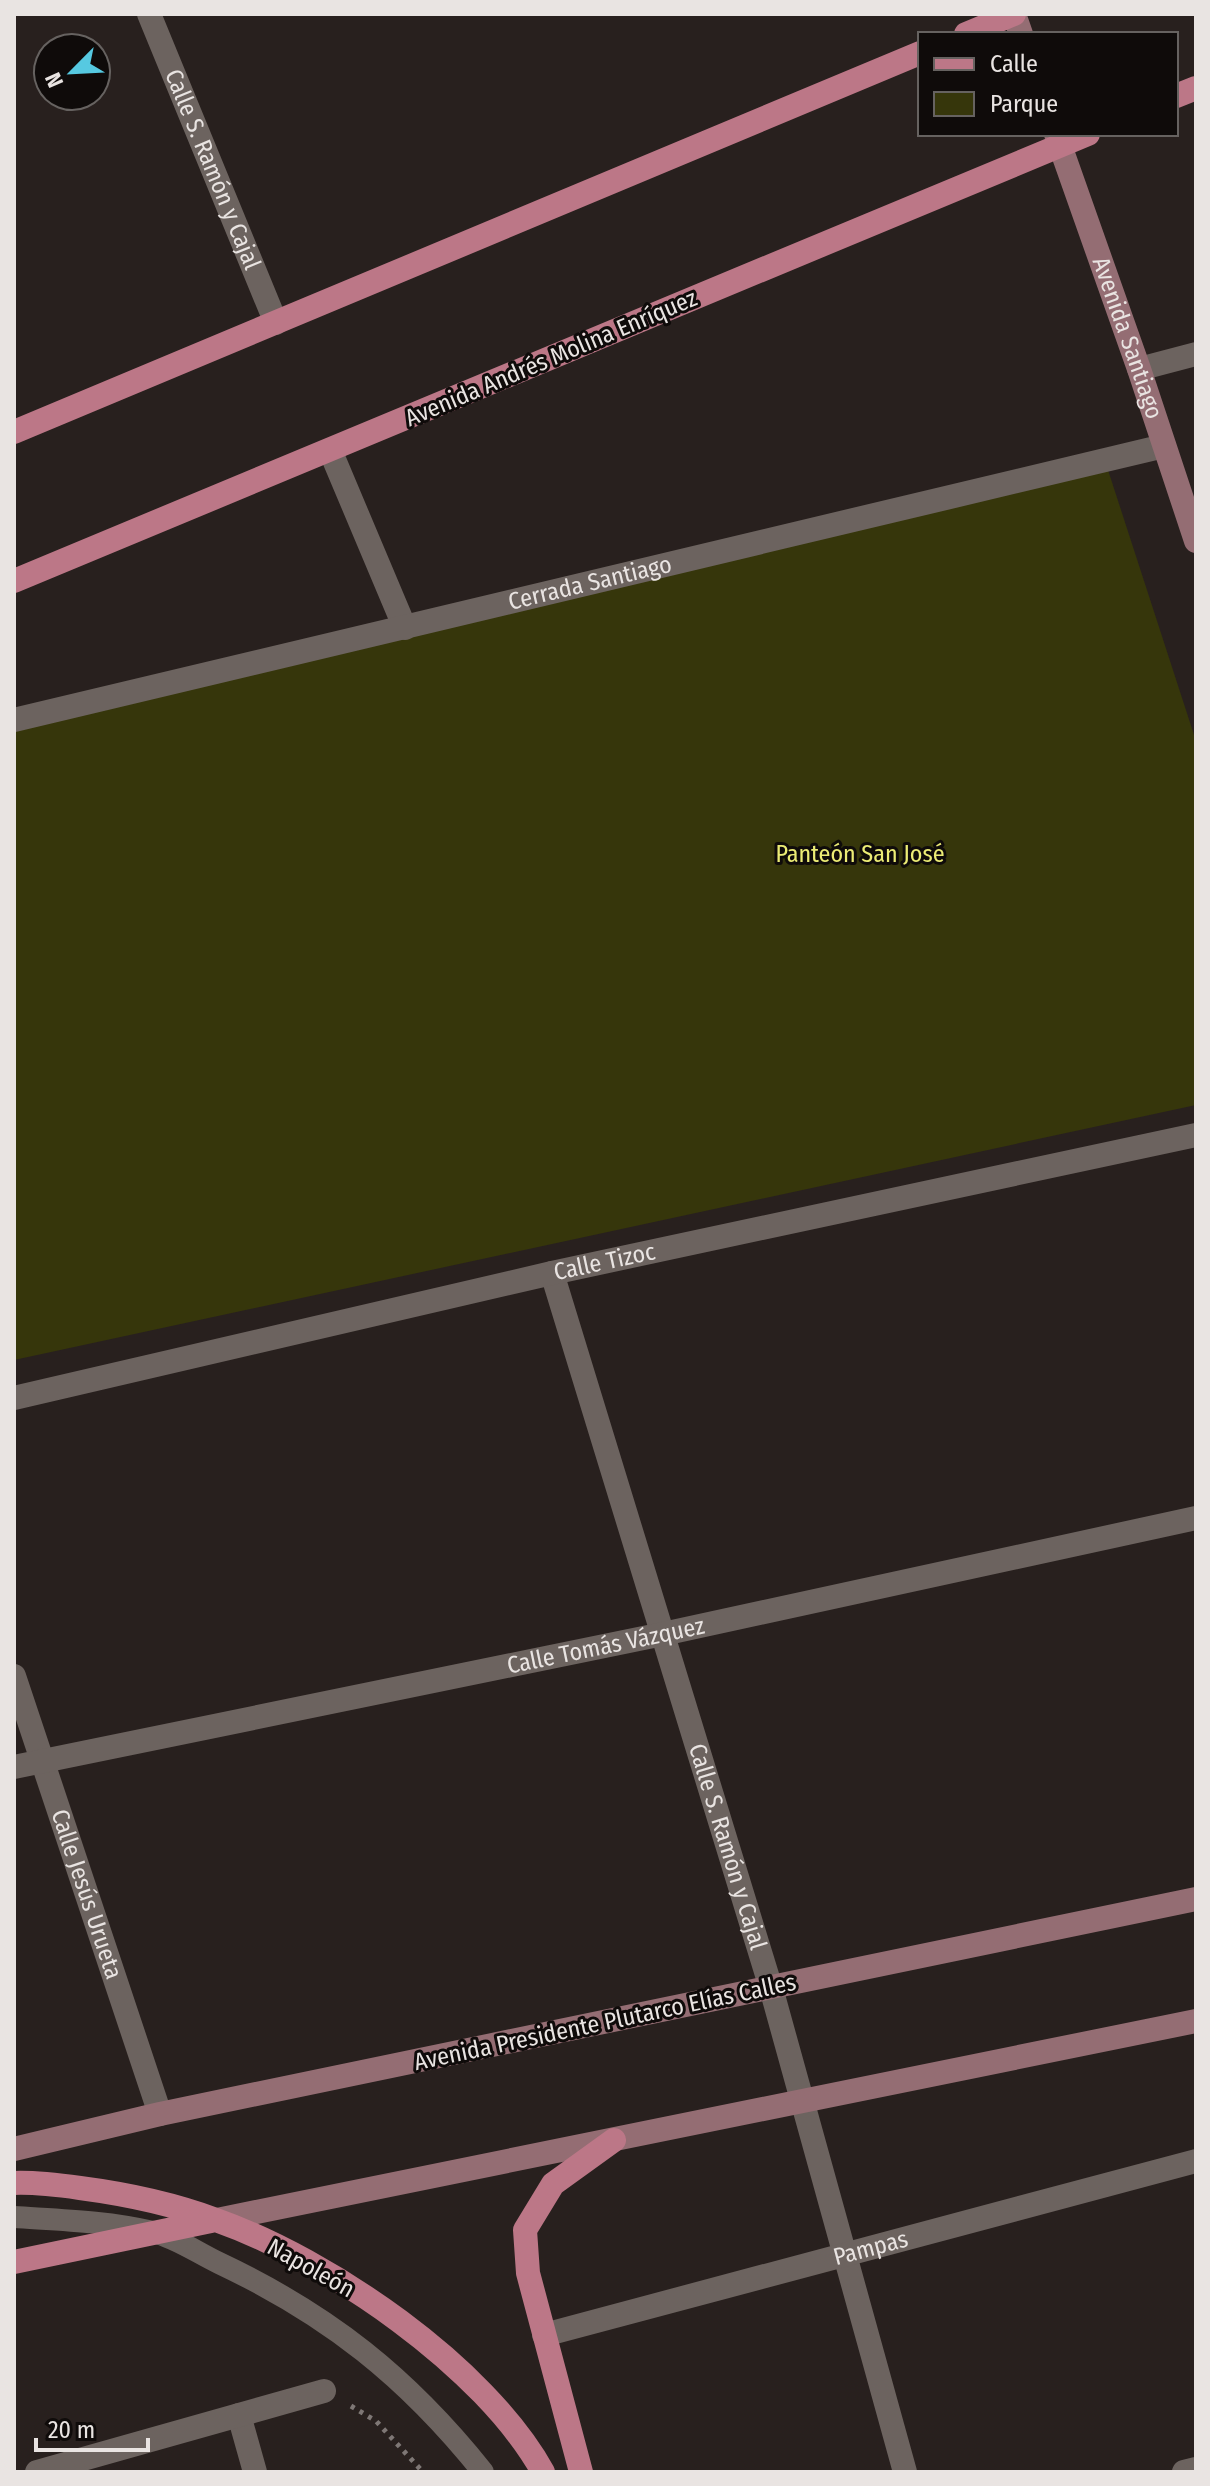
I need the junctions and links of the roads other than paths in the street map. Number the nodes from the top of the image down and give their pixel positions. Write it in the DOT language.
graph roads {
  1 [pos="149,14"];
  2 [pos="1014,14"];
  3 [pos="971,32"];
  4 [pos="918,54"];
  5 [pos="1078,136"];
  6 [pos="1058,140"];
  7 [pos="276,323"];
  8 [pos="1196,354"];
  9 [pos="1139,369"];
  10 [pos="14,432"];
  11 [pos="1164,446"];
  12 [pos="330,450"];
  13 [pos="1196,541"];
  14 [pos="14,581"];
  15 [pos="405,628"];
  16 [pos="14,720"];
  17 [pos="1196,1135"];
  18 [pos="552,1273"];
  19 [pos="14,1398"];
  20 [pos="1196,1518"];
  21 [pos="663,1634"];
  22 [pos="14,1676"];
  23 [pos="42,1761"];
  24 [pos="14,1767"];
  25 [pos="1196,1899"];
  26 [pos="771,1988"];
  27 [pos="1196,2021"];
  28 [pos="802,2103"];
  29 [pos="160,2114"];
  30 [pos="614,2140"];
  31 [pos="14,2149"];
  32 [pos="1196,2161"];
  33 [pos="14,2183"];
  34 [pos="14,2217"];
  35 [pos="217,2220"];
  36 [pos="156,2232"];
  37 [pos="844,2256"];
  38 [pos="14,2262"];
  39 [pos="544,2335"];
  40 [pos="324,2391"];
  41 [pos="239,2415"];
  42 [pos="1196,2469"];
  43 [pos="37,2472"];
  44 [pos="255,2472"];
  45 [pos="483,2472"];
  46 [pos="543,2472"];
  47 [pos="581,2472"];
  48 [pos="905,2472"];
  49 [pos="1184,2472"];
  1 -- 7 [label="street, Calle S. Ramón y Cajal"];
  2 -- 3 [label="main road"];
  4 -- 7 [label="main road"];
  5 -- 6 [label="main road, Avenida Andrés Molina Enríquez"];
  6 -- 9 [label="main road, Avenida Santiago"];
  6 -- 12 [label="main road, Avenida Andrés Molina Enríquez"];
  7 -- 10 [label="main road"];
  8 -- 9 [label="street"];
  9 -- 11 [label="main road, Avenida Santiago"];
  11 -- 13 [label="main road, Avenida Santiago"];
  11 -- 15 [label="street, Cerrada Santiago"];
  12 -- 14 [label="main road, Avenida Andrés Molina Enríquez"];
  12 -- 15 [label="street"];
  15 -- 16 [label="street, Cerrada Santiago"];
  17 -- 18 [label="street, Calle Tizoc"];
  18 -- 19 [label="street, Calle Tizoc"];
  18 -- 21 [label="street, Calle S. Ramón y Cajal"];
  20 -- 21 [label="street, Calle Tomás Vázquez"];
  21 -- 23 [label="street, Calle Tomás Vázquez"];
  21 -- 26 [label="street, Calle S. Ramón y Cajal"];
  22 -- 23 [label="street, Calle Jesús Urueta"];
  23 -- 24 [label="street, Calle Tomás Vázquez"];
  23 -- 29 [label="street, Calle Jesús Urueta"];
  25 -- 26 [label="main road, Avenida Presidente Plutarco Elías Calles"];
  26 -- 28 [label="street, Calle S. Ramón y Cajal"];
  26 -- 29 [label="main road, Avenida Presidente Plutarco Elías Calles"];
  27 -- 28 [label="main road"];
  28 -- 30 [label="main road"];
  28 -- 37 [label="street, Calle S. Ramón y Cajal"];
  29 -- 31 [label="main road, Avenida Presidente Plutarco Elías Calles"];
  30 -- 35 [label="main road"];
  30 -- 39 [label="main road"];
  32 -- 37 [label="street, Pampas"];
  33 -- 35 [label="main road, Napoleón"];
  34 -- 36 [label="lane"];
  35 -- 36 [label="main road"];
  35 -- 46 [label="main road, Napoleón"];
  36 -- 38 [label="main road"];
  36 -- 45 [label="lane"];
  37 -- 39 [label="street, Pampas"];
  37 -- 48 [label="street, Calle S. Ramón y Cajal"];
  39 -- 47 [label="main road"];
  40 -- 41 [label="street"];
  41 -- 43 [label="street"];
  41 -- 44 [label="street"];
  42 -- 49 [label="street"];
}
